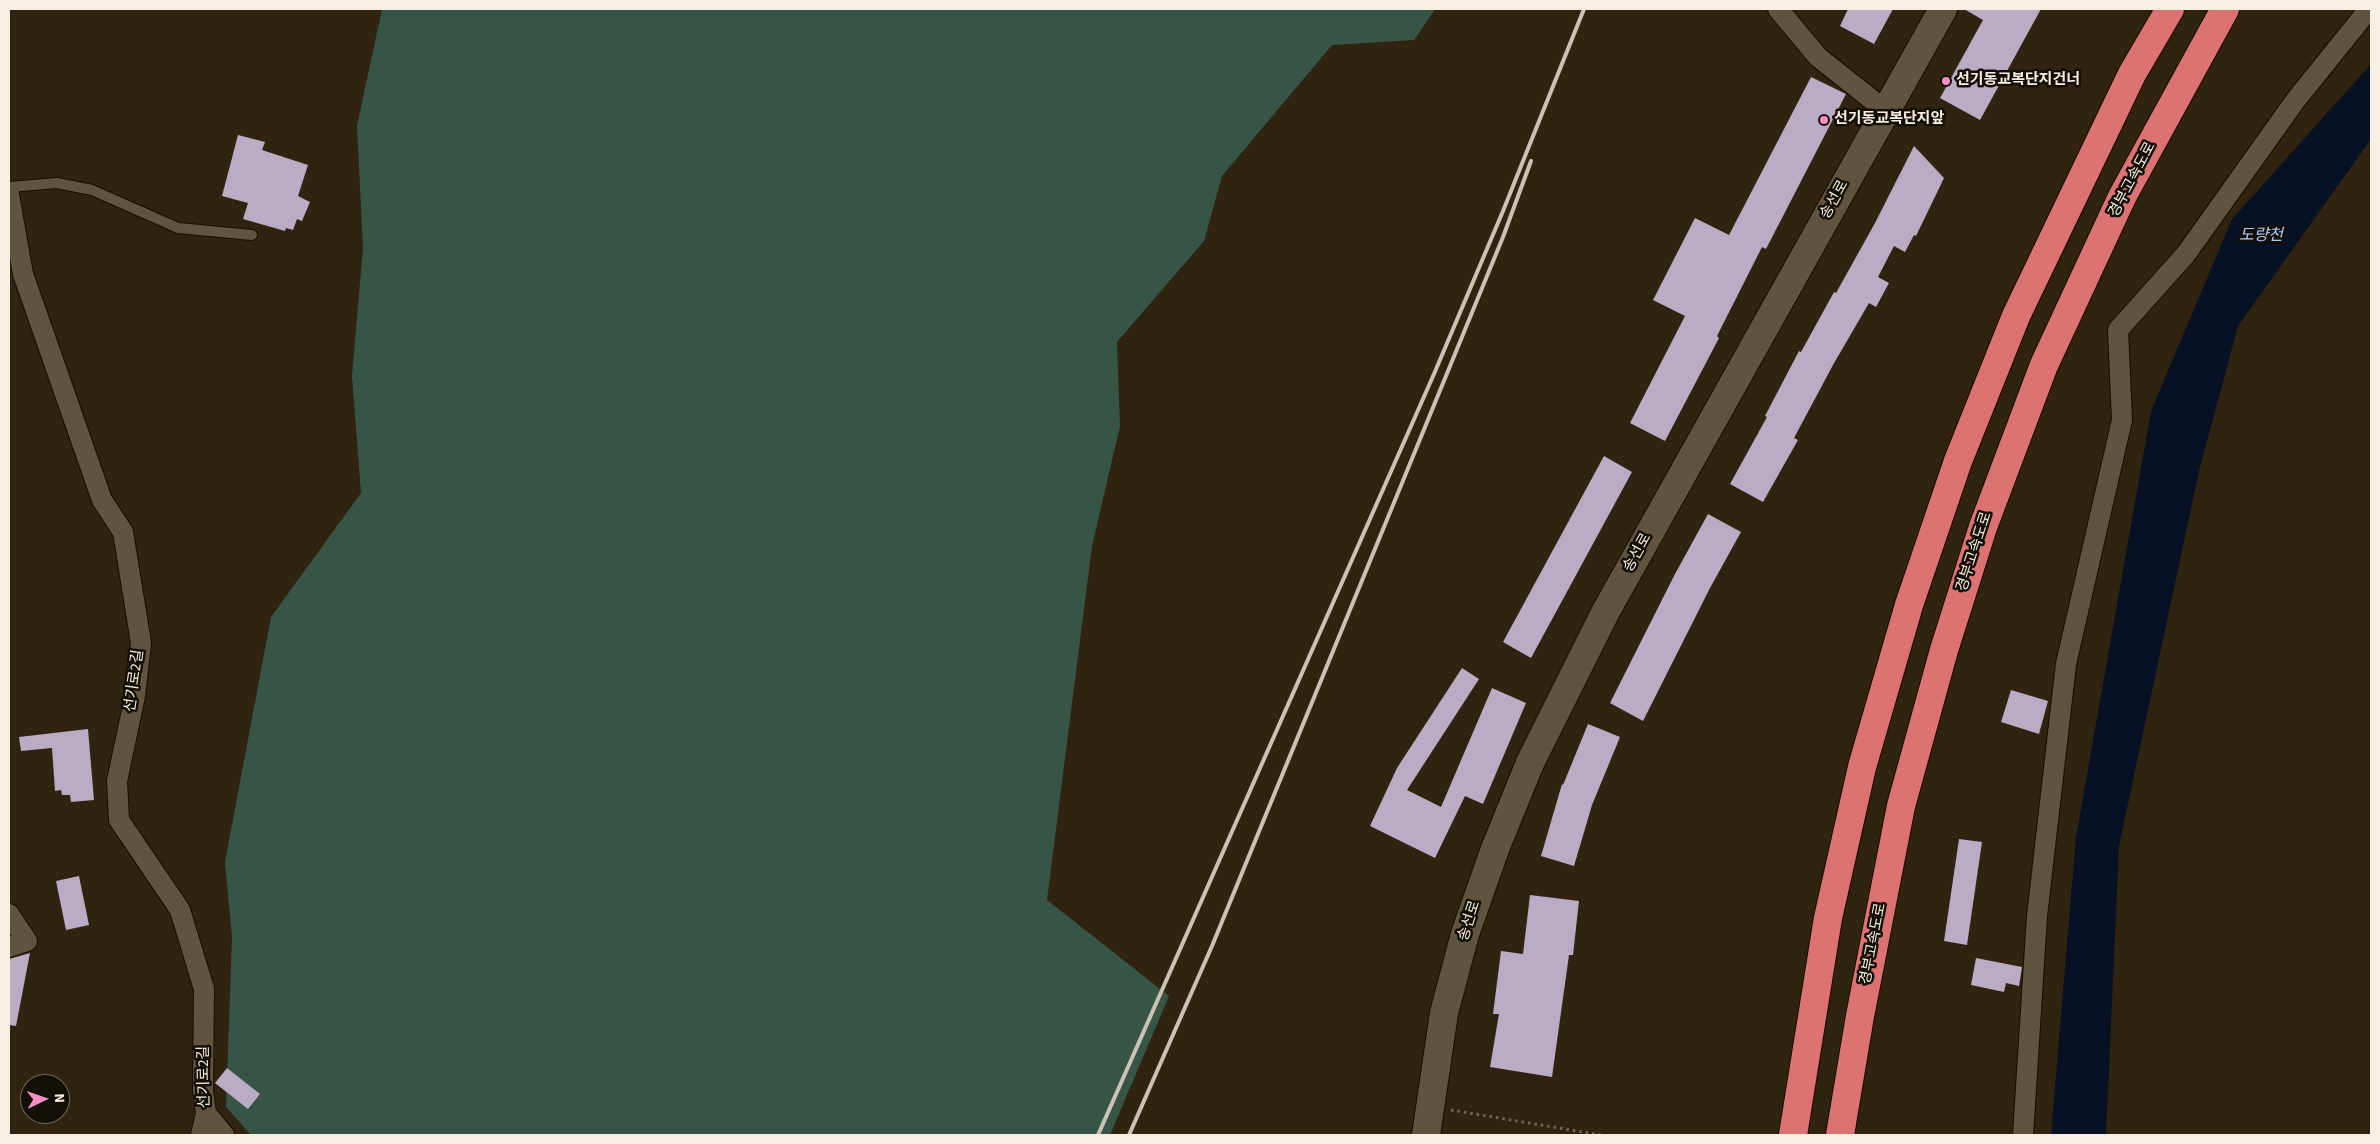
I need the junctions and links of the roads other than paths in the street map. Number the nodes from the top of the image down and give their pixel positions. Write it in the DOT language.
graph roads {
  1 [pos="1778,9"];
  2 [pos="1943,9"];
  3 [pos="2170,9"];
  4 [pos="2226,9"];
  5 [pos="2368,9"];
  6 [pos="1885,110"];
  7 [pos="9,187"];
  8 [pos="9,195"];
  9 [pos="252,235"];
  10 [pos="9,914"];
  11 [pos="9,947"];
  12 [pos="206,1114"];
  13 [pos="201,1135"];
  14 [pos="224,1135"];
  15 [pos="1426,1135"];
  16 [pos="1793,1135"];
  17 [pos="1840,1135"];
  18 [pos="2022,1135"];
  1 -- 6 [label="street"];
  2 -- 6 [label="main road, 송선로"];
  3 -- 16 [label="highway"];
  4 -- 17 [label="highway, 경부고속도로"];
  5 -- 18 [label="street"];
  6 -- 15 [label="main road, 송선로"];
  7 -- 9 [label="lane"];
  8 -- 12 [label="street, 선기로2길"];
  10 -- 11 [label="street"];
  12 -- 13 [label="street, 선기로2길"];
  12 -- 14 [label="street"];
}
